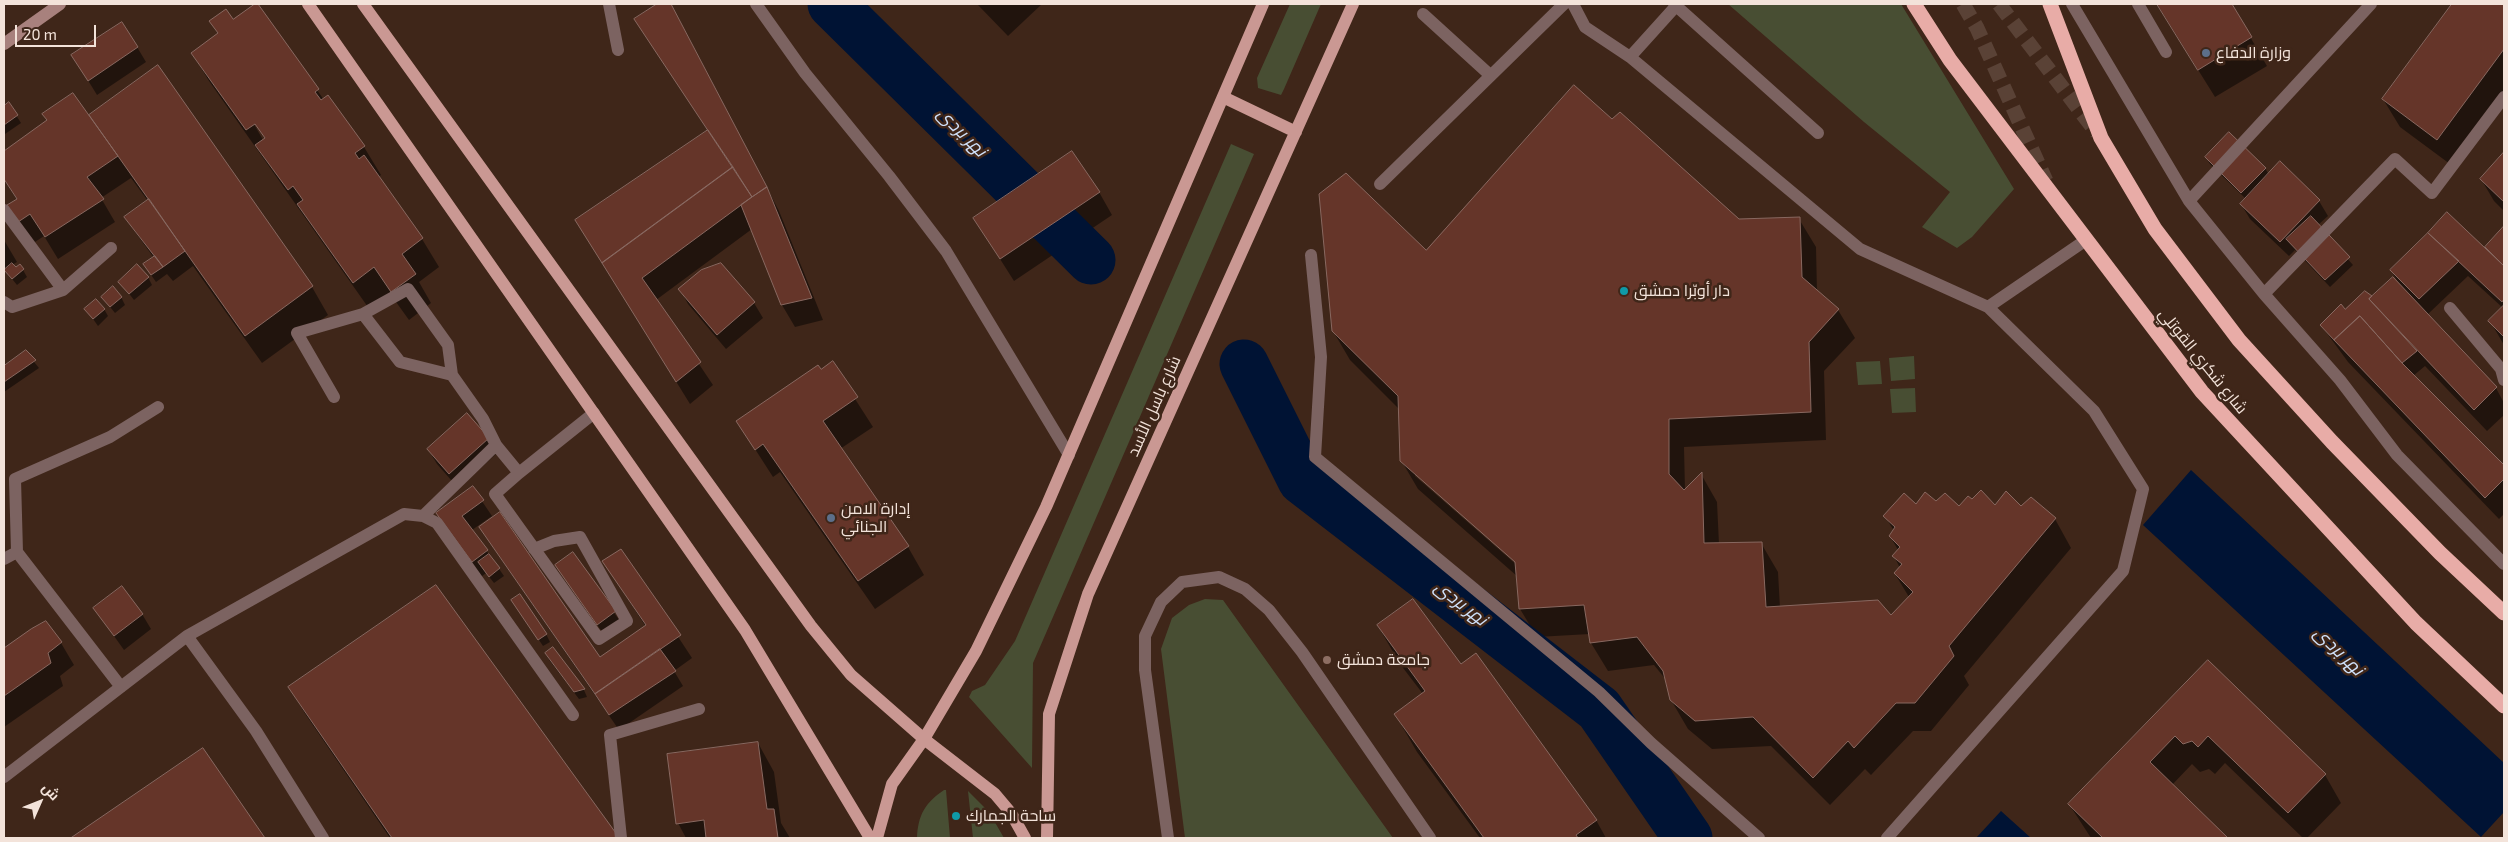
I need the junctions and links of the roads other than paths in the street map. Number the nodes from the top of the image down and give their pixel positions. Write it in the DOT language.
graph roads {
  1 [pos="60,4"];
  2 [pos="308,4"];
  3 [pos="363,4"];
  4 [pos="609,4"];
  5 [pos="756,4"];
  6 [pos="1264,4"];
  7 [pos="1353,4"];
  8 [pos="1564,4"];
  9 [pos="1573,4"];
  10 [pos="1914,4"];
  11 [pos="2050,4"];
  12 [pos="2072,4"];
  13 [pos="2138,4"];
  14 [pos="2372,4"];
  15 [pos="1675,5"];
  16 [pos="1423,14"];
  17 [pos="4,44"];
  18 [pos="618,50"];
  19 [pos="2166,52"];
  20 [pos="1630,57"];
  21 [pos="1490,74"];
  22 [pos="1223,96"];
  23 [pos="2504,97"];
  24 [pos="1296,132"];
  25 [pos="1818,134"];
  26 [pos="1380,184"];
  27 [pos="2189,201"];
  28 [pos="4,210"];
  29 [pos="2086,240"];
  30 [pos="111,248"];
  31 [pos="1311,255"];
  32 [pos="63,290"];
  33 [pos="2264,294"];
  34 [pos="4,302"];
  35 [pos="1988,307"];
  36 [pos="2450,308"];
  37 [pos="363,314"];
  38 [pos="452,375"];
  39 [pos="2504,380"];
  40 [pos="334,397"];
  41 [pos="158,407"];
  42 [pos="594,414"];
  43 [pos="496,445"];
  44 [pos="1069,455"];
  45 [pos="519,473"];
  46 [pos="423,516"];
  47 [pos="534,549"];
  48 [pos="16,552"];
  49 [pos="4,560"];
  50 [pos="2504,564"];
  51 [pos="2504,613"];
  52 [pos="187,636"];
  53 [pos="121,687"];
  54 [pos="2504,706"];
  55 [pos="699,709"];
  56 [pos="574,715"];
  57 [pos="924,739"];
  58 [pos="4,777"];
  59 [pos="322,838"];
  60 [pos="622,838"];
  61 [pos="870,838"];
  62 [pos="877,838"];
  63 [pos="1025,838"];
  64 [pos="1047,838"];
  65 [pos="1168,838"];
  66 [pos="1430,838"];
  67 [pos="1759,838"];
  68 [pos="1888,838"];
  1 -- 17 [label="main road"];
  2 -- 42 [label="main road"];
  3 -- 57 [label="main road"];
  4 -- 18 [label="lane"];
  5 -- 44 [label="lane"];
  6 -- 22 [label="main road"];
  7 -- 24 [label="main road, شارع باسل الأسد"];
  8 -- 21 [label="lane"];
  9 -- 20 [label="lane"];
  10 -- 29 [label="highway, شارع شكري القوتلي"];
  11 -- 51 [label="highway"];
  12 -- 27 [label="lane"];
  13 -- 19 [label="lane"];
  14 -- 27 [label="lane"];
  15 -- 20 [label="lane"];
  15 -- 25 [label="lane"];
  16 -- 21 [label="lane"];
  20 -- 35 [label="lane"];
  21 -- 26 [label="lane"];
  22 -- 24 [label="main road"];
  22 -- 44 [label="main road"];
  23 -- 33 [label="lane"];
  24 -- 64 [label="main road, شارع باسل الأسد"];
  27 -- 33 [label="lane"];
  28 -- 32 [label="lane"];
  29 -- 35 [label="lane"];
  29 -- 54 [label="highway, شارع شكري القوتلي"];
  30 -- 32 [label="lane"];
  31 -- 67 [label="lane"];
  32 -- 34 [label="lane"];
  33 -- 50 [label="lane"];
  35 -- 68 [label="lane"];
  36 -- 39 [label="lane"];
  37 -- 38 [label="lane"];
  37 -- 38 [label="lane"];
  37 -- 40 [label="lane"];
  38 -- 43 [label="lane"];
  41 -- 48 [label="lane"];
  42 -- 45 [label="lane"];
  42 -- 61 [label="main road"];
  43 -- 45 [label="lane"];
  43 -- 46 [label="lane"];
  44 -- 57 [label="main road"];
  45 -- 47 [label="lane"];
  46 -- 52 [label="lane"];
  46 -- 56 [label="lane"];
  47 -- 47 [label="lane"];
  48 -- 49 [label="lane"];
  48 -- 53 [label="lane"];
  52 -- 53 [label="lane"];
  52 -- 59 [label="lane"];
  53 -- 58 [label="lane"];
  55 -- 60 [label="lane"];
  57 -- 62 [label="main road"];
  57 -- 63 [label="main road"];
  65 -- 66 [label="lane"];
}
